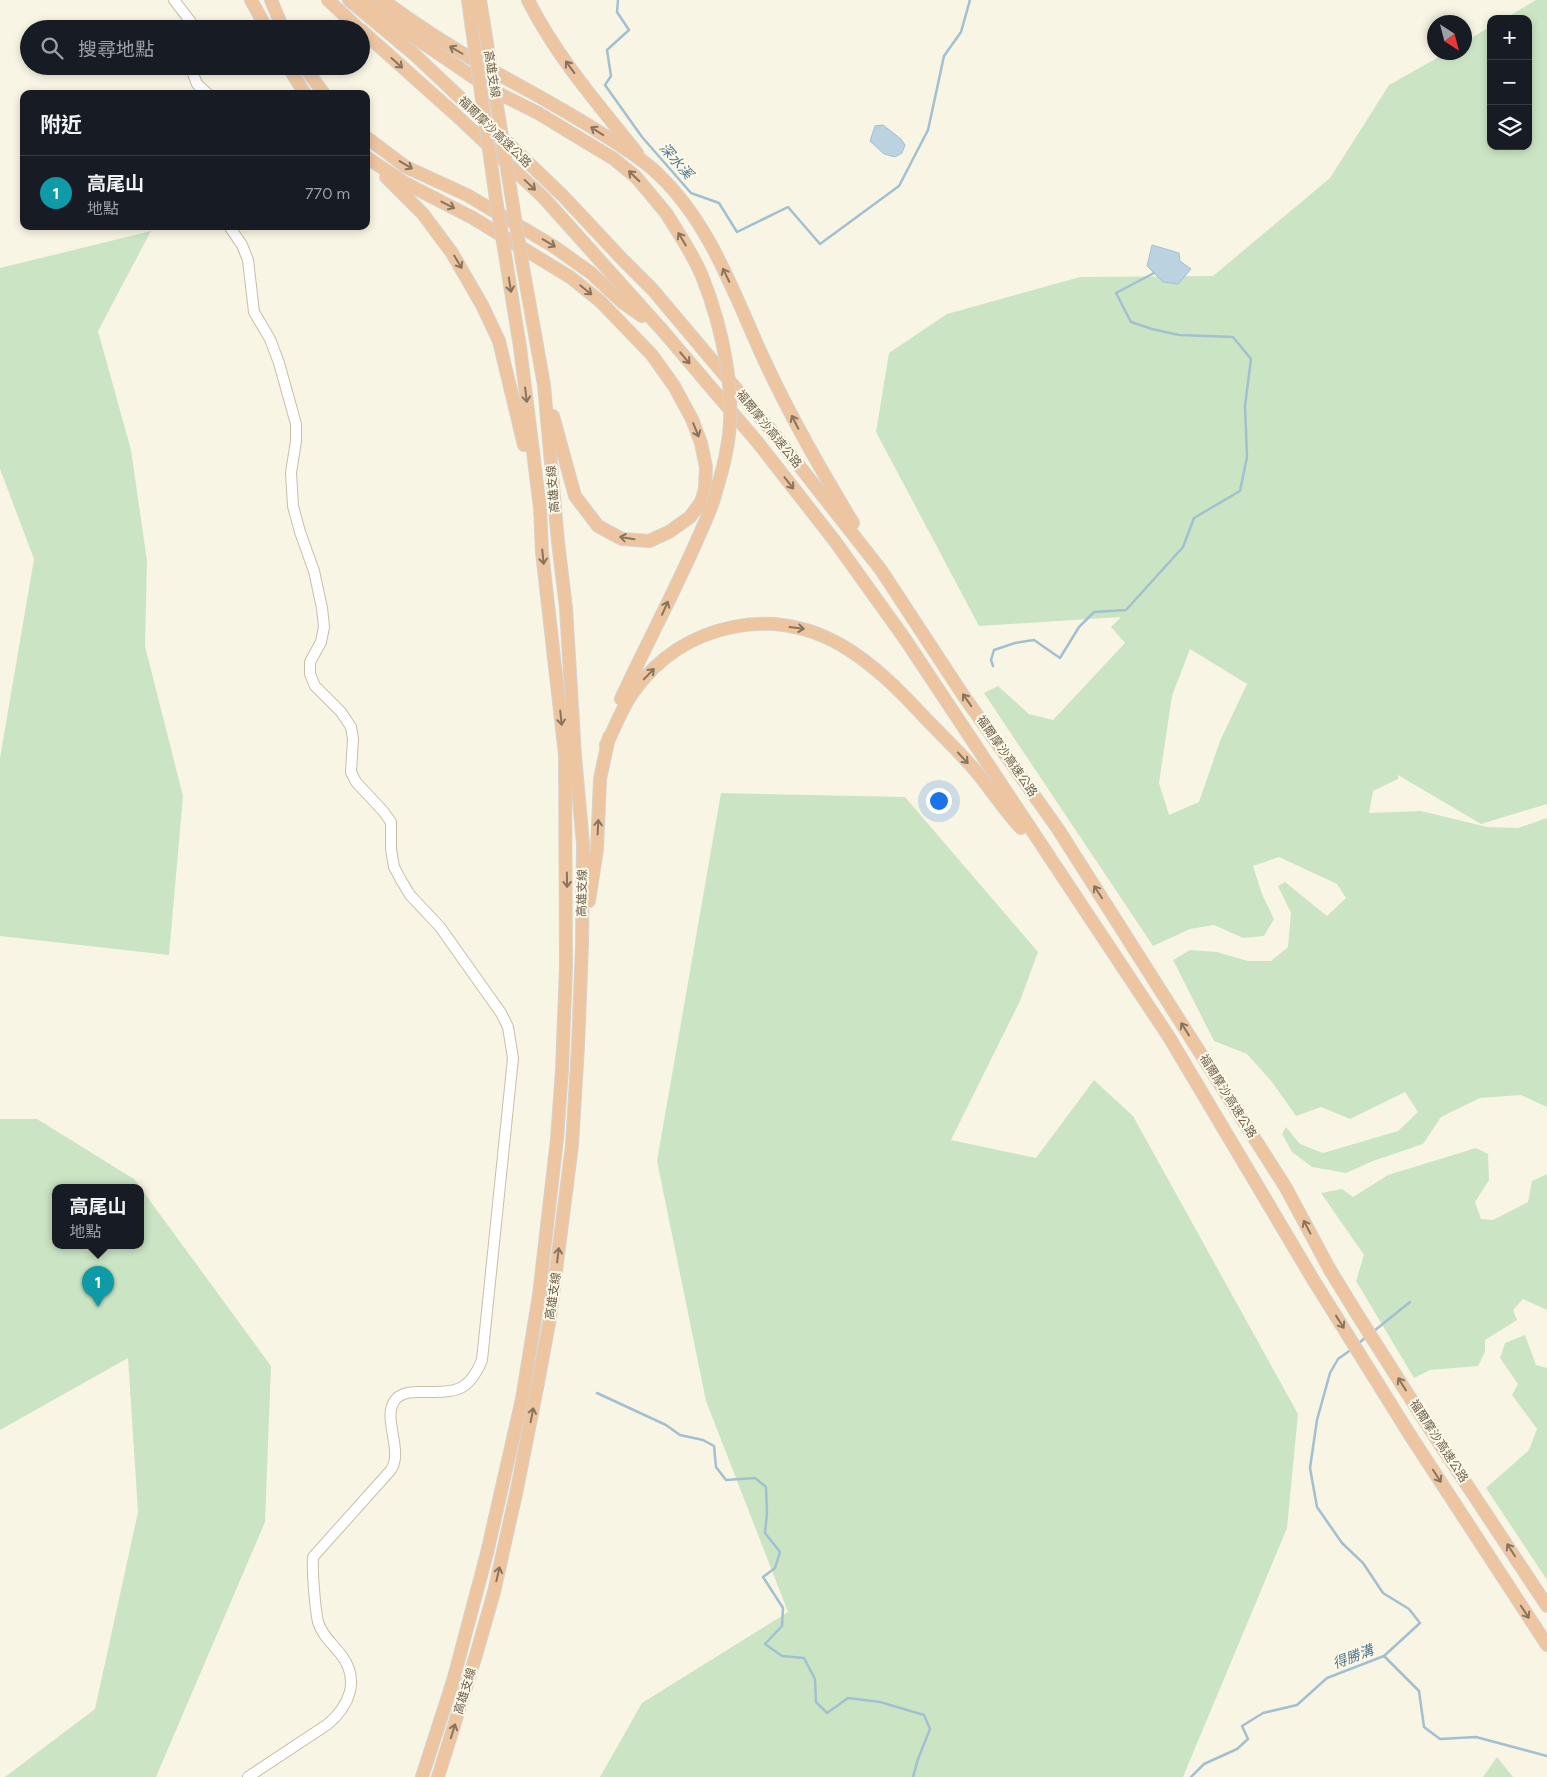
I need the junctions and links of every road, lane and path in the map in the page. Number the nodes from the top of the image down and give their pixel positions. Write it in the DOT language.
graph roads {
  1 [pos="174,0"];
  2 [pos="251,0"];
  3 [pos="271,0"];
  4 [pos="328,0"];
  5 [pos="349,0"];
  6 [pos="364,0"];
  7 [pos="383,0"];
  8 [pos="468,0"];
  9 [pos="480,0"];
  10 [pos="528,0"];
  11 [pos="189,20"];
  12 [pos="262,20"];
  13 [pos="279,20"];
  14 [pos="349,20"];
  15 [pos="370,39"];
  16 [pos="194,75"];
  17 [pos="294,75"];
  18 [pos="310,75"];
  19 [pos="204,90"];
  20 [pos="303,90"];
  21 [pos="321,90"];
  22 [pos="370,140"];
  23 [pos="370,160"];
  24 [pos="644,160"];
  25 [pos="370,161"];
  26 [pos="232,230"];
  27 [pos="662,331"];
  28 [pos="544,385"];
  29 [pos="540,508"];
  30 [pos="882,570"];
  31 [pos="606,745"];
  32 [pos="1038,842"];
  33 [pos="582,945"];
  34 [pos="1547,1606"];
  35 [pos="1547,1645"];
  36 [pos="248,1777"];
  37 [pos="422,1777"];
  38 [pos="438,1777"];
  1 -- 11 [label="street"];
  2 -- 12 [label="highway"];
  3 -- 13 [label="highway"];
  4 -- 14 [label="highway, 福爾摩沙高速公路"];
  5 -- 30 [label="highway, 福爾摩沙高速公路"];
  31 -- 6 [label="highway, one-way, bridge"];
  24 -- 7 [label="highway, one-way"];
  8 -- 29 [label="highway, 高雄支線, one-way, bridge"];
  9 -- 28 [label="highway, 高雄支線, bridge"];
  24 -- 10 [label="highway, one-way"];
  15 -- 27 [label="highway, 福爾摩沙高速公路, one-way"];
  16 -- 19 [label="street"];
  17 -- 20 [label="highway"];
  18 -- 21 [label="highway"];
  22 -- 27 [label="highway, one-way"];
  23 -- 28 [label="highway, one-way"];
  30 -- 24 [label="highway, one-way"];
  25 -- 29 [label="highway, one-way"];
  26 -- 36 [label="street"];
  27 -- 32 [label="highway, 福爾摩沙高速公路, one-way"];
  28 -- 33 [label="highway, 高雄支線"];
  29 -- 37 [label="highway, 高雄支線, one-way"];
  34 -- 30 [label="highway, 福爾摩沙高速公路, one-way"];
  31 -- 32 [label="highway, one-way"];
  33 -- 31 [label="highway, one-way"];
  32 -- 35 [label="highway, 福爾摩沙高速公路, one-way"];
  38 -- 33 [label="highway, 高雄支線, one-way"];
}
